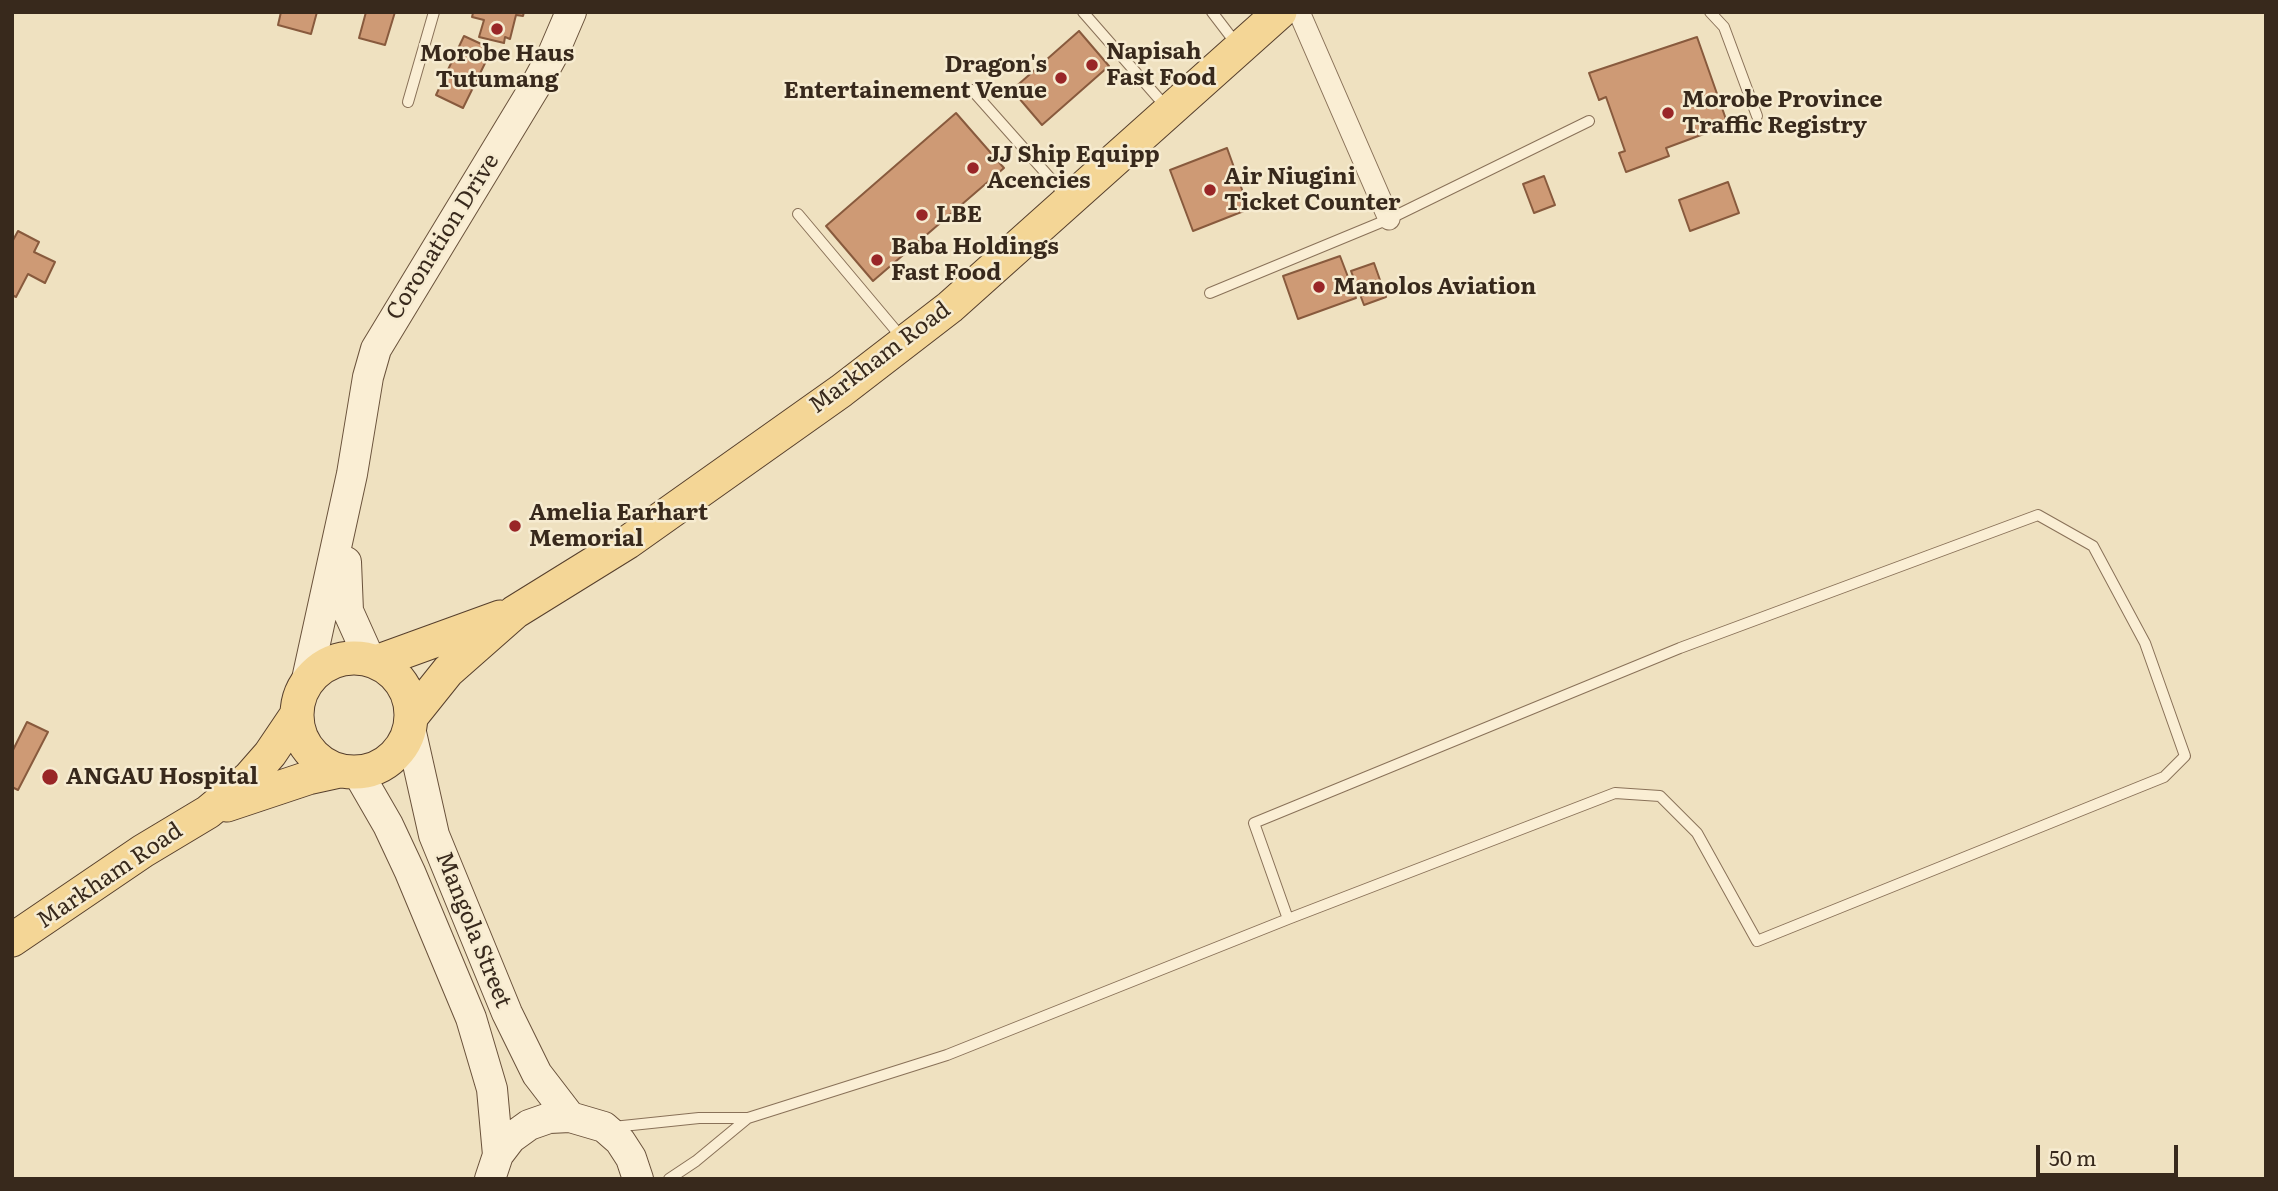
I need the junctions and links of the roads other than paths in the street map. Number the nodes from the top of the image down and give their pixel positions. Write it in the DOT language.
graph roads {
  1 [pos="434,12"];
  2 [pos="571,12"];
  3 [pos="1083,12"];
  4 [pos="1212,12"];
  5 [pos="1280,12"];
  6 [pos="1300,12"];
  7 [pos="1710,12"];
  8 [pos="1239,48"];
  9 [pos="972,90"];
  10 [pos="408,102"];
  11 [pos="1169,111"];
  12 [pos="1757,116"];
  13 [pos="1589,121"];
  14 [pos="1069,200"];
  15 [pos="798,214"];
  16 [pos="1390,219"];
  17 [pos="1210,293"];
  18 [pos="905,342"];
  19 [pos="352,474"];
  20 [pos="515,612"];
  21 [pos="373,661"];
  22 [pos="302,699"];
  23 [pos="411,722"];
  24 [pos="349,772"];
  25 [pos="208,812"];
  26 [pos="1288,919"];
  27 [pos="12,940"];
  28 [pos="570,1117"];
  29 [pos="748,1118"];
  30 [pos="604,1127"];
  31 [pos="491,1170"];
  32 [pos="638,1179"];
  33 [pos="669,1179"];
  1 -- 10 [label="lane"];
  2 -- 19 [label="main road, Coronation Drive"];
  3 -- 11 [label="lane"];
  4 -- 8 [label="lane"];
  5 -- 8 [label="main road, Markham Road"];
  6 -- 16 [label="street"];
  7 -- 12 [label="lane"];
  8 -- 11 [label="main road, Markham Road"];
  9 -- 14 [label="lane"];
  11 -- 14 [label="main road, Markham Road"];
  13 -- 16 [label="lane"];
  14 -- 18 [label="main road, Markham Road"];
  15 -- 18 [label="lane"];
  16 -- 17 [label="lane"];
  18 -- 20 [label="main road, Markham Road"];
  19 -- 21 [label="main road, Coronation Drive"];
  19 -- 22 [label="main road, Coronation Drive"];
  20 -- 21 [label="main road, Markham Road"];
  20 -- 23 [label="main road, Markham Road"];
  21 -- 22 [label="main road"];
  21 -- 23 [label="main road"];
  22 -- 24 [label="main road"];
  22 -- 25 [label="main road, Markham Road"];
  23 -- 24 [label="main road"];
  23 -- 28 [label="main road, Mangola Street"];
  24 -- 25 [label="main road, Markham Road"];
  24 -- 31 [label="main road, Mangola Street"];
  25 -- 27 [label="main road, Markham Road"];
  26 -- 26 [label="lane"];
  26 -- 29 [label="lane"];
  28 -- 30 [label="main road"];
  28 -- 31 [label="main road"];
  29 -- 30 [label="lane"];
  29 -- 33 [label="lane"];
  30 -- 32 [label="main road"];
}
